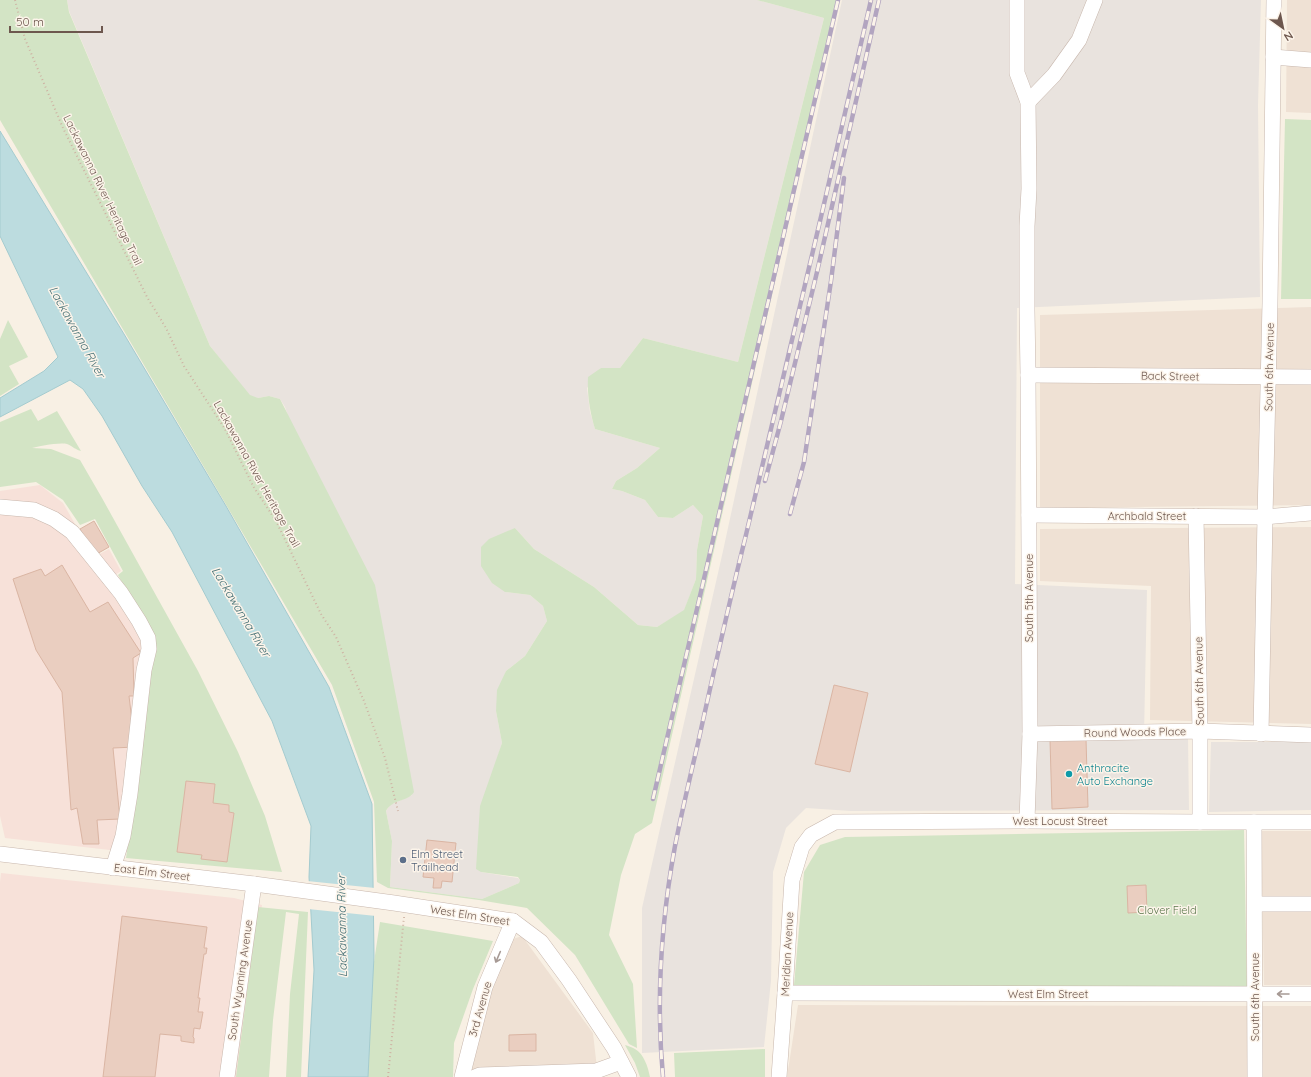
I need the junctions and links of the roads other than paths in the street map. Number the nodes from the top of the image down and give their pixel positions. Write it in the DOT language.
graph roads {
  1 [pos="1018,0"];
  2 [pos="1095,0"];
  3 [pos="1274,0"];
  4 [pos="1273,57"];
  5 [pos="1311,60"];
  6 [pos="1028,102"];
  7 [pos="1028,375"];
  8 [pos="1268,377"];
  9 [pos="1311,377"];
  10 [pos="0,507"];
  11 [pos="1311,513"];
  12 [pos="1029,515"];
  13 [pos="1196,516"];
  14 [pos="1265,517"];
  15 [pos="1200,731"];
  16 [pos="1030,734"];
  17 [pos="1261,734"];
  18 [pos="1311,736"];
  19 [pos="1027,821"];
  20 [pos="1200,822"];
  21 [pos="1254,822"];
  22 [pos="1311,822"];
  23 [pos="811,835"];
  24 [pos="0,854"];
  25 [pos="113,868"];
  26 [pos="254,884"];
  27 [pos="303,891"];
  28 [pos="1255,904"];
  29 [pos="1311,904"];
  30 [pos="513,921"];
  31 [pos="785,993"];
  32 [pos="1255,994"];
  33 [pos="1311,994"];
  34 [pos="621,1062"];
  35 [pos="227,1077"];
  36 [pos="462,1077"];
  37 [pos="475,1077"];
  38 [pos="615,1077"];
  39 [pos="628,1077"];
  40 [pos="778,1077"];
  41 [pos="1255,1077"];
  1 -- 6 [label="street"];
  2 -- 6 [label="street"];
  3 -- 4 [label="street, South 6th Avenue"];
  4 -- 5 [label="street"];
  4 -- 8 [label="street, South 6th Avenue"];
  6 -- 7 [label="street, South 5th Avenue"];
  7 -- 8 [label="street, Back Street"];
  7 -- 12 [label="street, South 5th Avenue"];
  8 -- 9 [label="street, Back Street"];
  8 -- 14 [label="street, South 6th Avenue"];
  10 -- 25 [label="street"];
  11 -- 14 [label="street, Archbald Street"];
  12 -- 13 [label="street, Archbald Street"];
  12 -- 16 [label="street, South 5th Avenue"];
  13 -- 14 [label="street, Archbald Street"];
  13 -- 15 [label="street, South 6th Avenue"];
  14 -- 17 [label="street, South 6th Avenue"];
  15 -- 16 [label="street, Round Woods Place"];
  15 -- 17 [label="street, Round Woods Place"];
  15 -- 20 [label="street, South 6th Avenue"];
  16 -- 19 [label="street, South 5th Avenue"];
  17 -- 18 [label="street, Round Woods Place"];
  19 -- 20 [label="street, West Locust Street"];
  19 -- 23 [label="street, West Locust Street"];
  20 -- 21 [label="street, West Locust Street"];
  21 -- 22 [label="street, West Locust Street"];
  21 -- 28 [label="street, South 6th Avenue"];
  23 -- 31 [label="street, Meridian Avenue"];
  24 -- 25 [label="street, East Elm Street"];
  25 -- 26 [label="street, East Elm Street"];
  26 -- 27 [label="street, East Elm Street"];
  26 -- 35 [label="street, South Wyoming Avenue"];
  27 -- 30 [label="street, West Elm Street"];
  28 -- 29 [label="street"];
  28 -- 32 [label="street, South 6th Avenue"];
  30 -- 34 [label="street, West Elm Street"];
  30 -- 36 [label="street, 3rd Avenue, one-way"];
  31 -- 32 [label="street, West Elm Street"];
  31 -- 40 [label="street, Meridian Avenue"];
  33 -- 32 [label="street, West Elm Street, one-way"];
  32 -- 41 [label="street, South 6th Avenue"];
  34 -- 37 [label="street"];
  34 -- 38 [label="street"];
  34 -- 39 [label="street, West Elm Street"];
}
